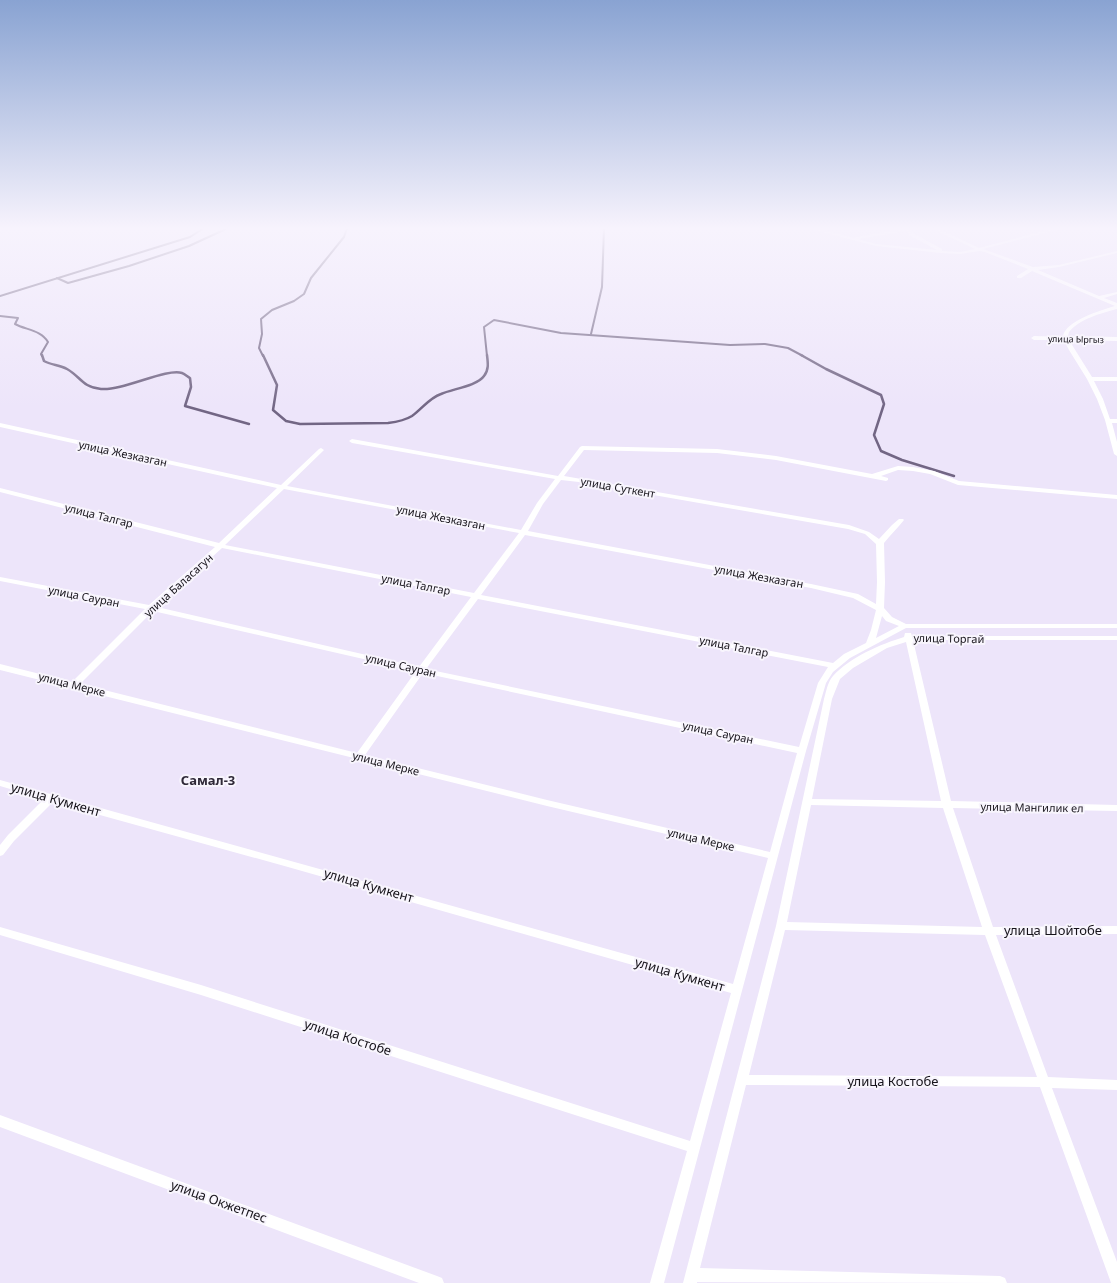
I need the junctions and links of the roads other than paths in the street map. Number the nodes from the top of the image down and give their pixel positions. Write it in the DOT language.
graph roads {
  1 [pos="1076,288"];
  2 [pos="1117,294"];
  3 [pos="1100,298"];
  4 [pos="1117,306"];
  5 [pos="1034,338"];
  6 [pos="1065,339"];
  7 [pos="1117,339"];
  8 [pos="1092,379"];
  9 [pos="1117,380"];
  10 [pos="1108,421"];
  11 [pos="1117,421"];
  12 [pos="0,425"];
  13 [pos="352,440"];
  14 [pos="321,450"];
  15 [pos="1117,454"];
  16 [pos="873,476"];
  17 [pos="560,478"];
  18 [pos="886,478"];
  19 [pos="283,487"];
  20 [pos="0,490"];
  21 [pos="1117,497"];
  22 [pos="901,520"];
  23 [pos="523,533"];
  24 [pos="880,543"];
  25 [pos="220,546"];
  26 [pos="0,579"];
  27 [pos="476,596"];
  28 [pos="151,608"];
  29 [pos="880,609"];
  30 [pos="905,626"];
  31 [pos="1117,626"];
  32 [pos="909,638"];
  33 [pos="1117,638"];
  34 [pos="870,643"];
  35 [pos="834,666"];
  36 [pos="0,667"];
  37 [pos="421,670"];
  38 [pos="74,684"];
  39 [pos="802,751"];
  40 [pos="358,757"];
  41 [pos="0,783"];
  42 [pos="51,798"];
  43 [pos="808,802"];
  44 [pos="947,805"];
  45 [pos="1117,808"];
  46 [pos="0,852"];
  47 [pos="773,856"];
  48 [pos="781,926"];
  49 [pos="1117,930"];
  50 [pos="0,931"];
  51 [pos="989,931"];
  52 [pos="737,990"];
  53 [pos="742,1080"];
  54 [pos="1044,1082"];
  55 [pos="1117,1085"];
  56 [pos="0,1121"];
  57 [pos="694,1148"];
  58 [pos="692,1279"];
  59 [pos="1117,1280"];
  60 [pos="437,1283"];
  61 [pos="657,1283"];
  62 [pos="1000,1283"];
  1 -- 3 [label="street"];
  2 -- 3 [label="street"];
  3 -- 4 [label="street"];
  4 -- 6 [label="street"];
  5 -- 6 [label="street, улица Ыргыз"];
  6 -- 7 [label="street, улица Ыргыз"];
  6 -- 8 [label="street"];
  8 -- 9 [label="street"];
  8 -- 10 [label="street"];
  10 -- 11 [label="street"];
  10 -- 15 [label="street"];
  12 -- 19 [label="street, улица Жезказган"];
  13 -- 17 [label="street, улица Суткент"];
  14 -- 19 [label="street, улица Баласагун"];
  16 -- 17 [label="street"];
  16 -- 18 [label="street"];
  16 -- 21 [label="street"];
  17 -- 23 [label="street"];
  17 -- 24 [label="street, улица Суткент"];
  19 -- 23 [label="street, улица Жезказган"];
  19 -- 25 [label="street, улица Баласагун"];
  20 -- 25 [label="street, улица Талгар"];
  22 -- 24 [label="street"];
  23 -- 27 [label="street"];
  23 -- 29 [label="street, улица Жезказган"];
  24 -- 29 [label="street"];
  25 -- 27 [label="street, улица Талгар"];
  25 -- 28 [label="street, улица Баласагун"];
  26 -- 28 [label="street, улица Сауран"];
  27 -- 35 [label="street, улица Талгар"];
  27 -- 37 [label="street"];
  28 -- 37 [label="street, улица Сауран"];
  28 -- 38 [label="street, улица Баласагун"];
  29 -- 30 [label="street, улица Жезказган"];
  29 -- 34 [label="street"];
  30 -- 31 [label="street, улица Торгай"];
  30 -- 32 [label="street, улица Торгай"];
  30 -- 34 [label="street"];
  32 -- 33 [label="street, улица Торгай"];
  32 -- 43 [label="street"];
  32 -- 44 [label="street"];
  34 -- 35 [label="street"];
  35 -- 39 [label="street"];
  36 -- 38 [label="street, улица Мерке"];
  37 -- 39 [label="street, улица Сауран"];
  37 -- 40 [label="street"];
  38 -- 40 [label="street, улица Мерке"];
  39 -- 47 [label="street"];
  40 -- 47 [label="street, улица Мерке"];
  41 -- 42 [label="street, улица Кумкент"];
  42 -- 46 [label="street"];
  42 -- 52 [label="street, улица Кумкент"];
  43 -- 44 [label="street"];
  43 -- 48 [label="street"];
  44 -- 45 [label="street, улица Мангилик ел"];
  44 -- 51 [label="street"];
  47 -- 52 [label="street"];
  48 -- 51 [label="street"];
  48 -- 53 [label="street"];
  49 -- 51 [label="street, улица Шойтобе"];
  50 -- 57 [label="street, улица Костобе"];
  51 -- 54 [label="street"];
  52 -- 57 [label="street"];
  53 -- 54 [label="street, улица Костобе"];
  53 -- 58 [label="street"];
  54 -- 55 [label="street, улица Костобе"];
  54 -- 59 [label="street"];
  56 -- 60 [label="street, улица Окжетпес"];
  57 -- 61 [label="street"];
  58 -- 62 [label="street"];
}
